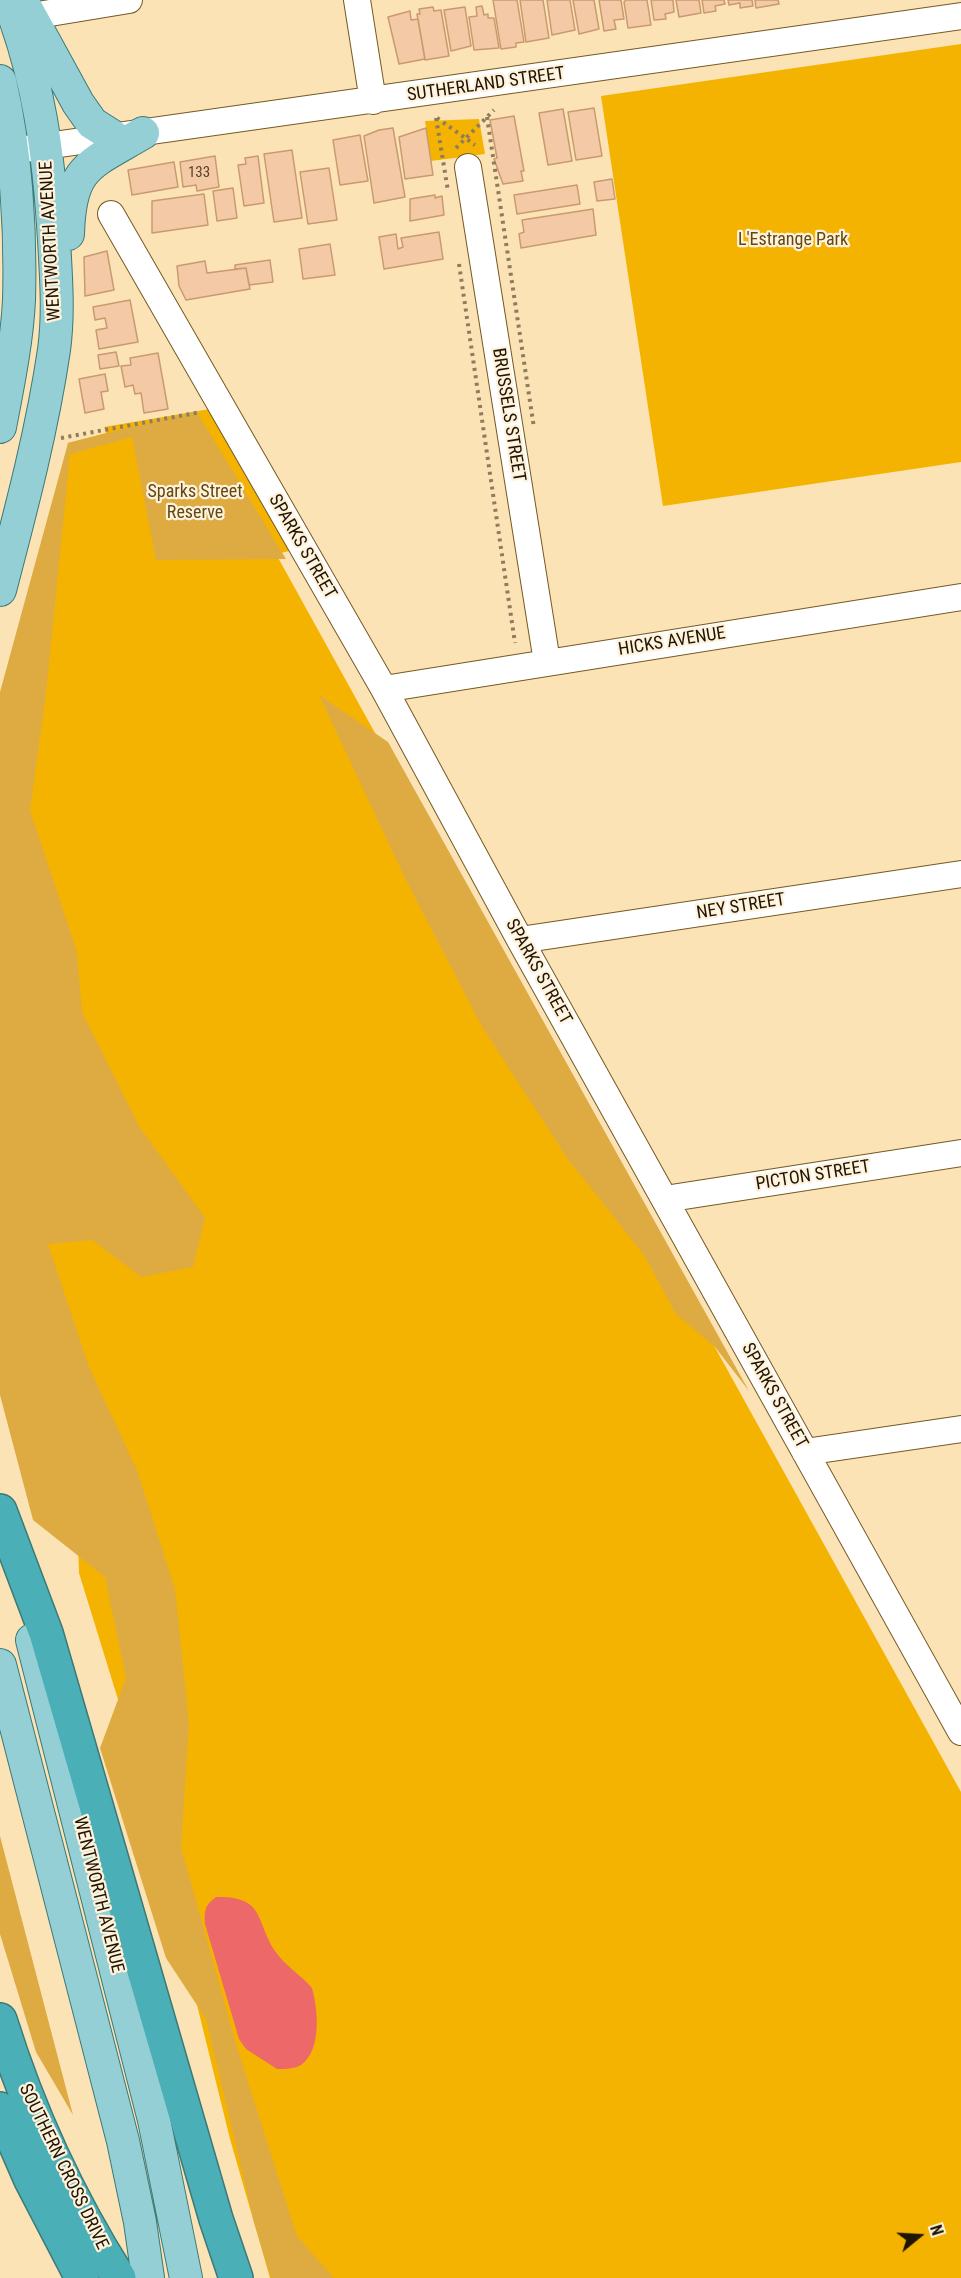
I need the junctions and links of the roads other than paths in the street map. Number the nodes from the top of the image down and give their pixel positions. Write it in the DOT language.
graph roads {
  1 [pos="129,0"];
  2 [pos="357,0"];
  3 [pos="20,5"];
  4 [pos="961,16"];
  5 [pos="0,81"];
  6 [pos="373,101"];
  7 [pos="128,135"];
  8 [pos="46,147"];
  9 [pos="11,151"];
  10 [pos="468,167"];
  11 [pos="111,214"];
  12 [pos="57,300"];
  13 [pos="0,426"];
  14 [pos="0,590"];
  15 [pos="961,597"];
  16 [pos="547,662"];
  17 [pos="384,689"];
  18 [pos="961,874"];
  19 [pos="520,940"];
  20 [pos="961,1153"];
  21 [pos="665,1199"];
  22 [pos="961,1429"];
  23 [pos="805,1452"];
  24 [pos="0,1513"];
  25 [pos="0,1665"];
  26 [pos="953,1701"];
  27 [pos="961,1732"];
  28 [pos="0,2020"];
  29 [pos="0,2109"];
  30 [pos="82,2278"];
  31 [pos="119,2278"];
  32 [pos="148,2278"];
  33 [pos="186,2278"];
  34 [pos="236,2278"];
  1 -- 3 [label="street"];
  2 -- 6 [label="street"];
  3 -- 7 [label="main road"];
  3 -- 8 [label="main road, WENTWORTH AVENUE"];
  4 -- 6 [label="street, SUTHERLAND STREET"];
  5 -- 9 [label="main road, WENTWORTH AVENUE"];
  6 -- 7 [label="street, SUTHERLAND STREET"];
  7 -- 8 [label="street, SUTHERLAND STREET"];
  7 -- 12 [label="main road"];
  8 -- 9 [label="street, SUTHERLAND STREET"];
  8 -- 12 [label="main road, WENTWORTH AVENUE"];
  9 -- 13 [label="main road, WENTWORTH AVENUE"];
  10 -- 16 [label="street, BRUSSELS STREET"];
  11 -- 17 [label="street, SPARKS STREET"];
  12 -- 14 [label="main road, WENTWORTH AVENUE"];
  15 -- 16 [label="street, HICKS AVENUE"];
  16 -- 17 [label="street, HICKS AVENUE"];
  17 -- 19 [label="street, SPARKS STREET"];
  18 -- 19 [label="street, NEY STREET"];
  19 -- 21 [label="street, SPARKS STREET"];
  20 -- 21 [label="street, PICTON STREET"];
  21 -- 23 [label="street, SPARKS STREET"];
  22 -- 23 [label="street"];
  23 -- 26 [label="street, SPARKS STREET"];
  24 -- 33 [label="main road, WENTWORTH AVENUE"];
  24 -- 34 [label="highway"];
  25 -- 32 [label="main road, WENTWORTH AVENUE"];
  26 -- 27 [label="street, SPARKS STREET"];
  28 -- 31 [label="highway, SOUTHERN CROSS DRIVE"];
  29 -- 30 [label="highway, SOUTHERN CROSS DRIVE"];
}
